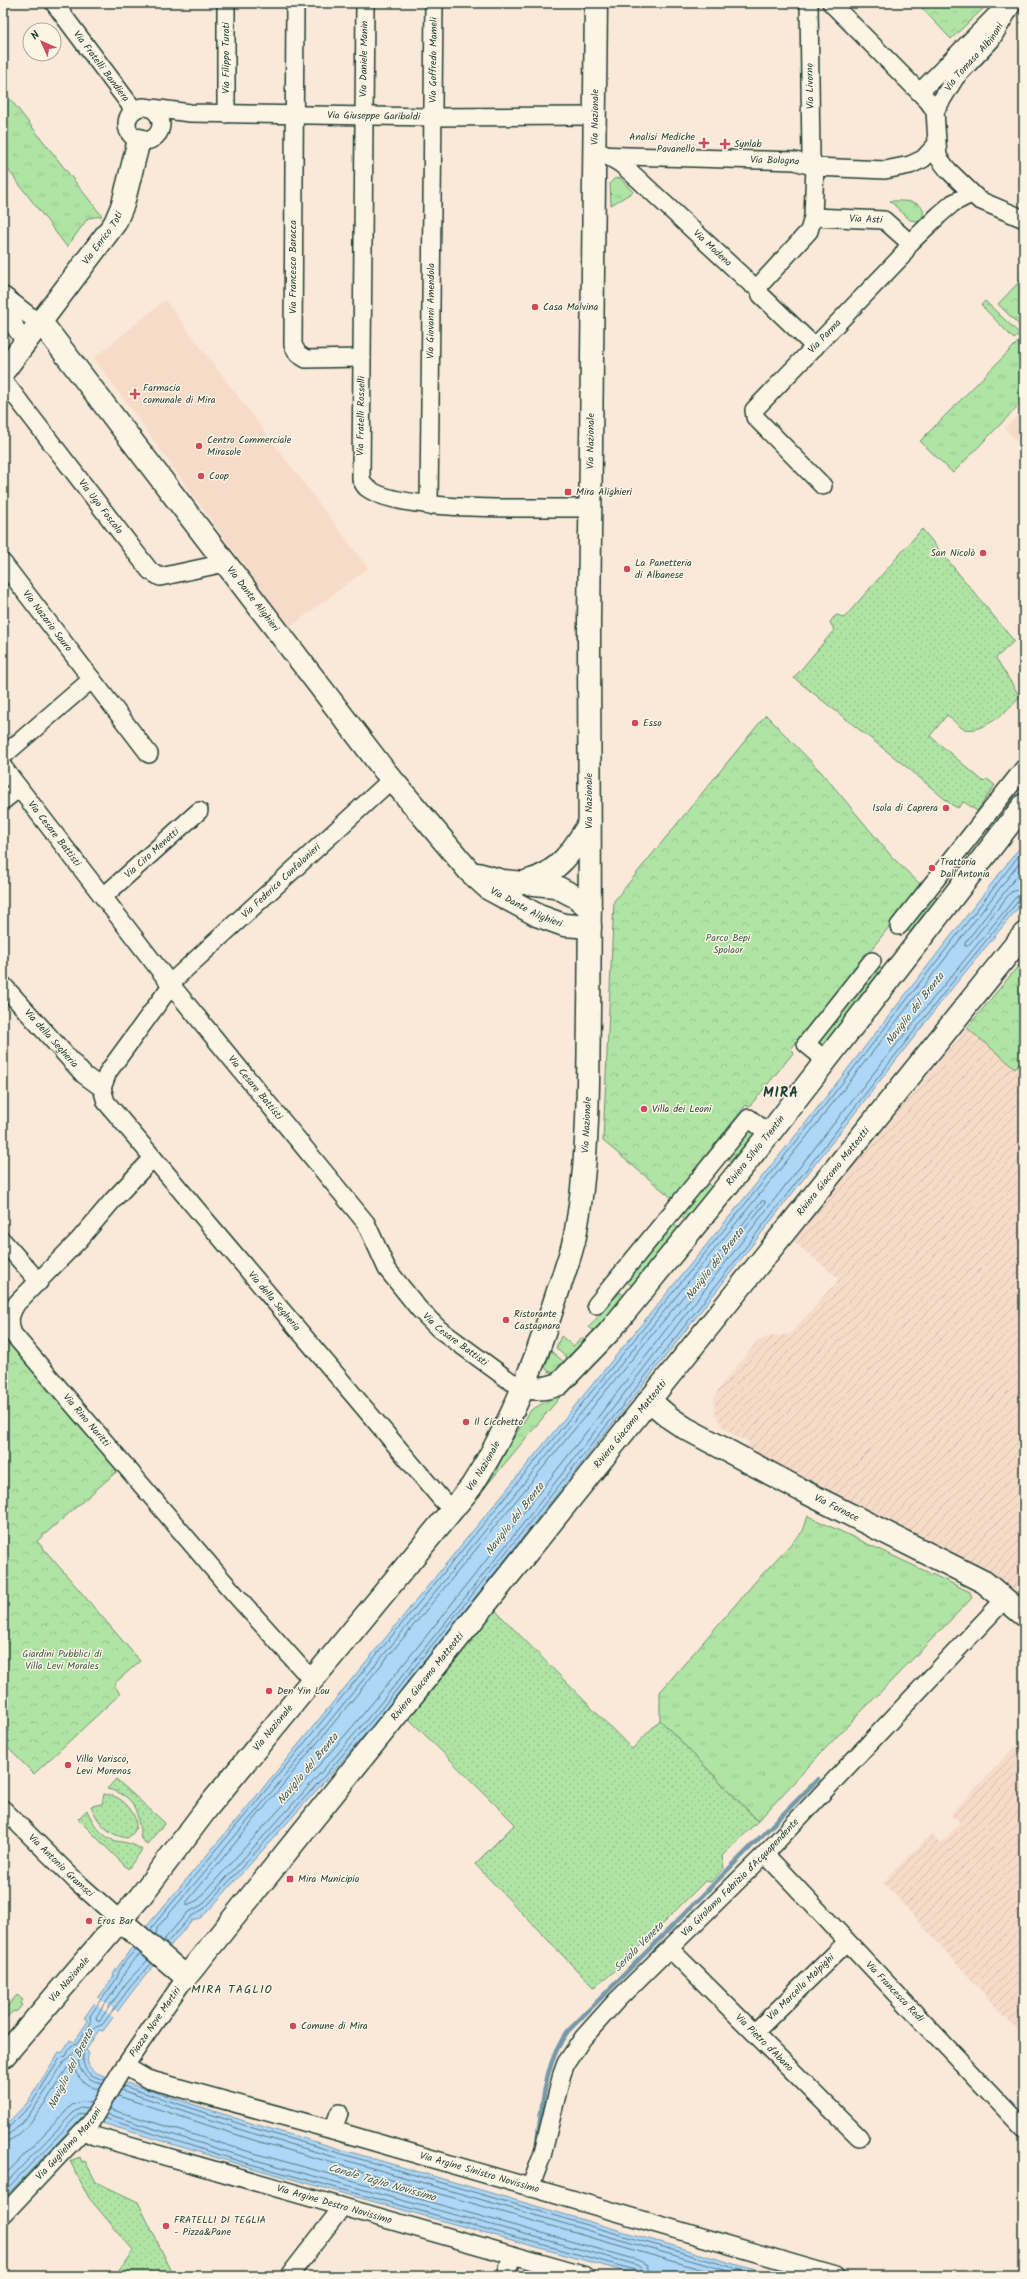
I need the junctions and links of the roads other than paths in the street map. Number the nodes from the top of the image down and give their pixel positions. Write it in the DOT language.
graph roads {
  1 [pos="54,3"];
  2 [pos="226,3"];
  3 [pos="295,3"];
  4 [pos="365,3"];
  5 [pos="434,3"];
  6 [pos="596,3"];
  7 [pos="809,3"];
  8 [pos="831,3"];
  9 [pos="1008,3"];
  10 [pos="1013,3"];
  11 [pos="920,92"];
  12 [pos="152,108"];
  13 [pos="134,110"];
  14 [pos="935,111"];
  15 [pos="226,114"];
  16 [pos="294,114"];
  17 [pos="364,116"];
  18 [pos="595,116"];
  19 [pos="433,117"];
  20 [pos="139,140"];
  21 [pos="936,145"];
  22 [pos="599,155"];
  23 [pos="815,167"];
  24 [pos="971,194"];
  25 [pos="813,217"];
  26 [pos="1024,219"];
  27 [pos="910,243"];
  28 [pos="758,287"];
  29 [pos="3,296"];
  30 [pos="40,324"];
  31 [pos="26,342"];
  32 [pos="815,347"];
  33 [pos="362,358"];
  34 [pos="3,372"];
  35 [pos="3,380"];
  36 [pos="823,486"];
  37 [pos="429,506"];
  38 [pos="590,508"];
  39 [pos="3,562"];
  40 [pos="225,563"];
  41 [pos="92,679"];
  42 [pos="149,754"];
  43 [pos="3,756"];
  44 [pos="3,767"];
  45 [pos="1024,768"];
  46 [pos="392,779"];
  47 [pos="19,788"];
  48 [pos="3,801"];
  49 [pos="1024,805"];
  50 [pos="199,811"];
  51 [pos="589,824"];
  52 [pos="954,858"];
  53 [pos="469,871"];
  54 [pos="972,872"];
  55 [pos="525,882"];
  56 [pos="104,896"];
  57 [pos="590,918"];
  58 [pos="899,926"];
  59 [pos="1024,934"];
  60 [pos="872,961"];
  61 [pos="171,984"];
  62 [pos="3,985"];
  63 [pos="827,1061"];
  64 [pos="102,1088"];
  65 [pos="769,1134"];
  66 [pos="153,1158"];
  67 [pos="671,1214"];
  68 [pos="691,1231"];
  69 [pos="3,1240"];
  70 [pos="617,1281"];
  71 [pos="39,1282"];
  72 [pos="637,1298"];
  73 [pos="596,1305"];
  74 [pos="524,1387"];
  75 [pos="649,1400"];
  76 [pos="453,1509"];
  77 [pos="1005,1599"];
  78 [pos="1024,1614"];
  79 [pos="314,1679"];
  80 [pos="3,1809"];
  81 [pos="765,1854"];
  82 [pos="238,1915"];
  83 [pos="121,1921"];
  84 [pos="847,1942"];
  85 [pos="670,1949"];
  86 [pos="186,1977"];
  87 [pos="756,2032"];
  88 [pos="3,2057"];
  89 [pos="121,2072"];
  90 [pos="339,2113"];
  91 [pos="88,2126"];
  92 [pos="1024,2129"];
  93 [pos="333,2130"];
  94 [pos="860,2137"];
  95 [pos="530,2188"];
  96 [pos="340,2206"];
  97 [pos="3,2215"];
  98 [pos="512,2255"];
  99 [pos="289,2276"];
  100 [pos="506,2276"];
  101 [pos="586,2276"];
  102 [pos="836,2276"];
  1 -- 13 [label="street, Via Fratelli Bandiera"];
  2 -- 15 [label="street, Via Filippo Turati"];
  3 -- 16 [label="street, Via Francesco Baracca"];
  4 -- 17 [label="street, Via Daniele Manin"];
  5 -- 19 [label="street, Via Goffredo Mameli"];
  6 -- 18 [label="street, Via Nazionale"];
  7 -- 23 [label="street, Via Livorno"];
  8 -- 11 [label="street"];
  9 -- 11 [label="street, Via Tomaso Albinoni"];
  10 -- 14 [label="street, Via Tomaso Albinoni"];
  11 -- 14 [label="street"];
  12 -- 13 [label="street"];
  12 -- 15 [label="street, Via Giuseppe Garibaldi"];
  12 -- 20 [label="street"];
  13 -- 20 [label="street"];
  14 -- 21 [label="street"];
  15 -- 16 [label="street, Via Giuseppe Garibaldi"];
  16 -- 17 [label="street, Via Giuseppe Garibaldi"];
  16 -- 33 [label="street, Via Francesco Baracca"];
  17 -- 19 [label="street, Via Giuseppe Garibaldi"];
  17 -- 33 [label="street, Via Fratelli Rosselli"];
  18 -- 19 [label="street, Via Giuseppe Garibaldi"];
  18 -- 22 [label="street, Via Nazionale"];
  19 -- 37 [label="street, Via Giovanni Amendola"];
  20 -- 30 [label="street, Via Enrico Toti"];
  21 -- 23 [label="street, Via Bologna"];
  21 -- 24 [label="street"];
  22 -- 23 [label="street, Via Bologna"];
  22 -- 28 [label="street, Via Modena"];
  22 -- 38 [label="street, Via Nazionale"];
  23 -- 25 [label="street"];
  24 -- 26 [label="street"];
  24 -- 27 [label="street, Via Parma"];
  25 -- 27 [label="street, Via Asti"];
  25 -- 28 [label="street"];
  27 -- 32 [label="street, Via Parma"];
  28 -- 32 [label="street, Via Modena"];
  29 -- 30 [label="street"];
  29 -- 31 [label="street"];
  30 -- 31 [label="street, Via Enrico Toti"];
  30 -- 40 [label="street, Via Dante Alighieri"];
  31 -- 34 [label="street, Via Enrico Toti"];
  32 -- 36 [label="street, Via Parma"];
  33 -- 37 [label="street, Via Fratelli Rosselli"];
  35 -- 40 [label="street, Via Ugo Foscolo"];
  37 -- 38 [label="street, Via Fratelli Rosselli"];
  38 -- 51 [label="street, Via Nazionale"];
  39 -- 41 [label="street, Via Nazario Sauro"];
  40 -- 46 [label="street, Via Dante Alighieri"];
  41 -- 42 [label="street, Via Nazario Sauro"];
  41 -- 43 [label="street"];
  44 -- 47 [label="street, Via Cesare Battisti"];
  45 -- 52 [label="street"];
  46 -- 53 [label="street, Via Dante Alighieri"];
  46 -- 61 [label="street, Via Federico Confalonieri"];
  47 -- 48 [label="street"];
  47 -- 56 [label="street, Via Cesare Battisti"];
  49 -- 54 [label="street, Riviera Silvio Trentin"];
  50 -- 56 [label="street, Via Ciro Menotti"];
  51 -- 55 [label="street, Via Dante Alighieri"];
  51 -- 57 [label="street, Via Nazionale"];
  52 -- 54 [label="street"];
  52 -- 58 [label="street"];
  53 -- 55 [label="street, Via Dante Alighieri"];
  53 -- 57 [label="street, Via Dante Alighieri"];
  54 -- 63 [label="street, Riviera Silvio Trentin"];
  55 -- 57 [label="street, Via Dante Alighieri"];
  56 -- 61 [label="street, Via Cesare Battisti"];
  57 -- 74 [label="street, Via Nazionale"];
  59 -- 75 [label="street, Riviera Giacomo Matteotti"];
  60 -- 63 [label="street"];
  61 -- 64 [label="street"];
  61 -- 74 [label="street, Via Cesare Battisti"];
  62 -- 64 [label="street, Via della Segheria"];
  63 -- 65 [label="street, Riviera Silvio Trentin"];
  64 -- 66 [label="street, Via della Segheria"];
  65 -- 67 [label="street"];
  65 -- 68 [label="street, Riviera Silvio Trentin"];
  66 -- 71 [label="street, Via Rino Naritti"];
  66 -- 76 [label="street, Via della Segheria"];
  67 -- 68 [label="street"];
  67 -- 70 [label="street"];
  68 -- 72 [label="street, Riviera Silvio Trentin"];
  69 -- 71 [label="street"];
  70 -- 72 [label="street"];
  70 -- 73 [label="street"];
  71 -- 79 [label="street, Via Rino Naritti"];
  72 -- 74 [label="street, Riviera Silvio Trentin"];
  74 -- 76 [label="street, Via Nazionale"];
  75 -- 77 [label="street, Via Fornace"];
  75 -- 82 [label="street, Riviera Giacomo Matteotti"];
  76 -- 79 [label="street, Via Nazionale"];
  77 -- 78 [label="street, Via Fornace"];
  77 -- 81 [label="street, Via Girolamo Fabrizio d'Acquapendente"];
  79 -- 83 [label="street, Via Nazionale"];
  80 -- 83 [label="street, Via Antonio Gramsci"];
  81 -- 84 [label="street, Via Francesco Redi"];
  81 -- 85 [label="street, Via Girolamo Fabrizio d'Acquapendente"];
  82 -- 86 [label="street, Piazza Nove Martiri"];
  83 -- 86 [label="street, Piazza Nove Martiri"];
  83 -- 88 [label="street, Via Nazionale"];
  84 -- 87 [label="street, Via Marcello Malpighi"];
  84 -- 92 [label="street, Via Francesco Redi"];
  85 -- 87 [label="street, Via Pietro d'Abano"];
  85 -- 95 [label="street, Via Girolamo Fabrizio d'Acquapendente"];
  86 -- 89 [label="street, Piazza Nove Martiri"];
  87 -- 94 [label="street, Via Pietro d'Abano"];
  89 -- 91 [label="street, Via Guglielmo Marconi"];
  89 -- 93 [label="street, Via Argine Sinistro Novissimo"];
  90 -- 93 [label="street"];
  91 -- 96 [label="street, Via Argine Destro Novissimo"];
  91 -- 97 [label="street, Via Guglielmo Marconi"];
  93 -- 95 [label="street, Via Argine Sinistro Novissimo"];
  95 -- 102 [label="street, Via Argine Sinistro Novissimo"];
  96 -- 98 [label="street, Via Argine Destro Novissimo"];
  96 -- 99 [label="street"];
  98 -- 100 [label="street"];
  98 -- 101 [label="street, Via Argine Destro Novissimo"];
}
